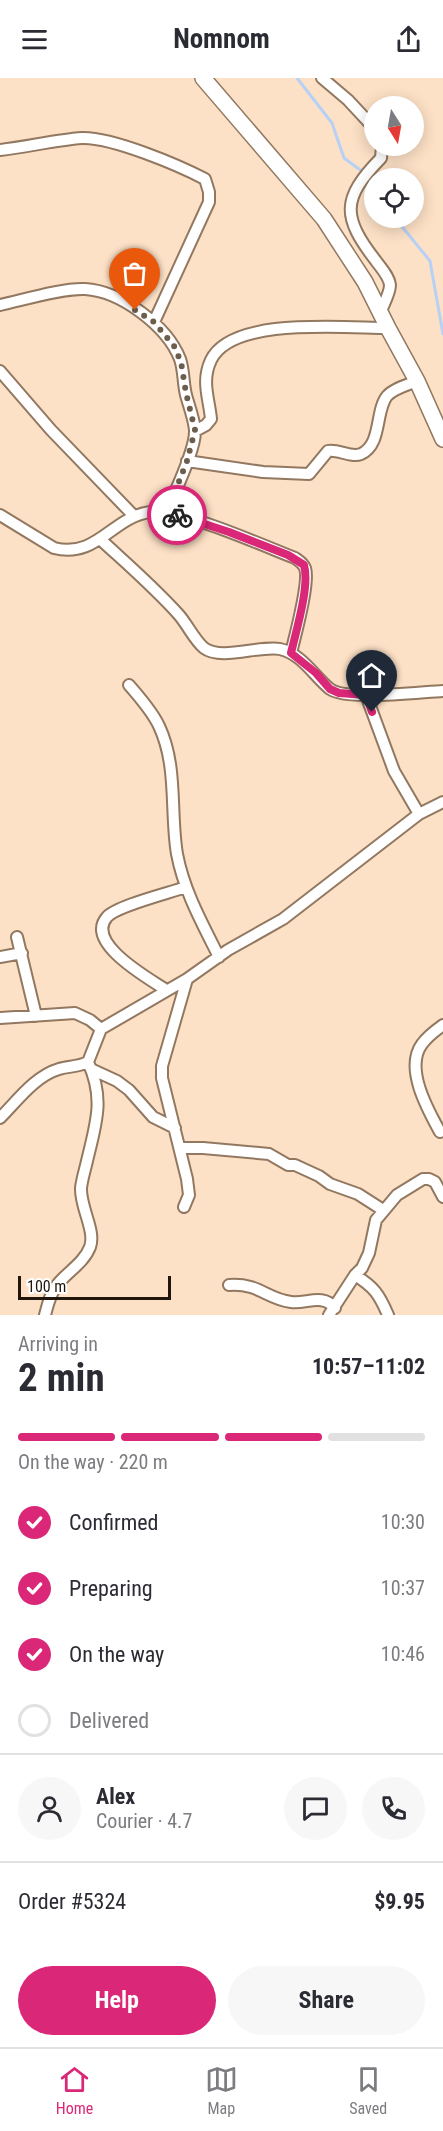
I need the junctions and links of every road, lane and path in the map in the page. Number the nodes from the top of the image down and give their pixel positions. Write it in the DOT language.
graph roads {
  1 [pos="203,78"];
  2 [pos="322,78"];
  3 [pos="364,117"];
  4 [pos="0,150"];
  5 [pos="381,156"];
  6 [pos="0,305"];
  7 [pos="381,311"];
  8 [pos="154,322"];
  9 [pos="388,328"];
  10 [pos="0,371"];
  11 [pos="417,381"];
  12 [pos="195,430"];
  13 [pos="442,433"];
  14 [pos="187,461"];
  15 [pos="167,512"];
  16 [pos="0,515"];
  17 [pos="134,516"];
  18 [pos="100,539"];
  19 [pos="291,653"];
  20 [pos="129,685"];
  21 [pos="443,691"];
  22 [pos="366,695"];
  23 [pos="443,802"];
  24 [pos="419,814"];
  25 [pos="186,888"];
  26 [pos="16,937"];
  27 [pos="22,953"];
  28 [pos="0,957"];
  29 [pos="219,957"];
  30 [pos="187,979"];
  31 [pos="166,990"];
  32 [pos="36,1016"];
  33 [pos="0,1018"];
  34 [pos="443,1025"];
  35 [pos="101,1029"];
  36 [pos="89,1066"];
  37 [pos="0,1118"];
  38 [pos="175,1128"];
  39 [pos="440,1132"];
  40 [pos="180,1148"];
  41 [pos="443,1197"];
  42 [pos="184,1208"];
  43 [pos="383,1210"];
  44 [pos="355,1275"];
  45 [pos="229,1285"];
  46 [pos="332,1312"];
  47 [pos="45,1315"];
  48 [pos="387,1315"];
  1 -- 7 [label="street"];
  2 -- 3 [label="street"];
  4 -- 8 [label="street"];
  5 -- 7 [label="street"];
  6 -- 8 [label="street"];
  7 -- 9 [label="street"];
  8 -- 12 [label="street"];
  9 -- 11 [label="street"];
  9 -- 12 [label="street"];
  10 -- 17 [label="street"];
  11 -- 13 [label="street"];
  11 -- 14 [label="street"];
  12 -- 14 [label="street"];
  14 -- 15 [label="street"];
  15 -- 17 [label="street"];
  15 -- 19 [label="street"];
  16 -- 18 [label="street"];
  17 -- 18 [label="street"];
  18 -- 19 [label="street"];
  19 -- 22 [label="street"];
  20 -- 25 [label="street"];
  21 -- 22 [label="street"];
  22 -- 24 [label="street"];
  23 -- 24 [label="street"];
  24 -- 29 [label="street"];
  25 -- 29 [label="street"];
  25 -- 31 [label="street"];
  26 -- 27 [label="street"];
  27 -- 28 [label="street"];
  27 -- 32 [label="street"];
  29 -- 30 [label="street"];
  30 -- 31 [label="street"];
  30 -- 38 [label="street"];
  31 -- 35 [label="street"];
  32 -- 33 [label="street"];
  32 -- 35 [label="street"];
  34 -- 39 [label="street"];
  35 -- 36 [label="street"];
  36 -- 37 [label="street"];
  36 -- 38 [label="street"];
  36 -- 47 [label="street"];
  38 -- 40 [label="street"];
  40 -- 42 [label="street"];
  40 -- 43 [label="street"];
  41 -- 43 [label="street"];
  43 -- 44 [label="street"];
  44 -- 46 [label="street"];
  44 -- 48 [label="street"];
  45 -- 46 [label="street"];
}
